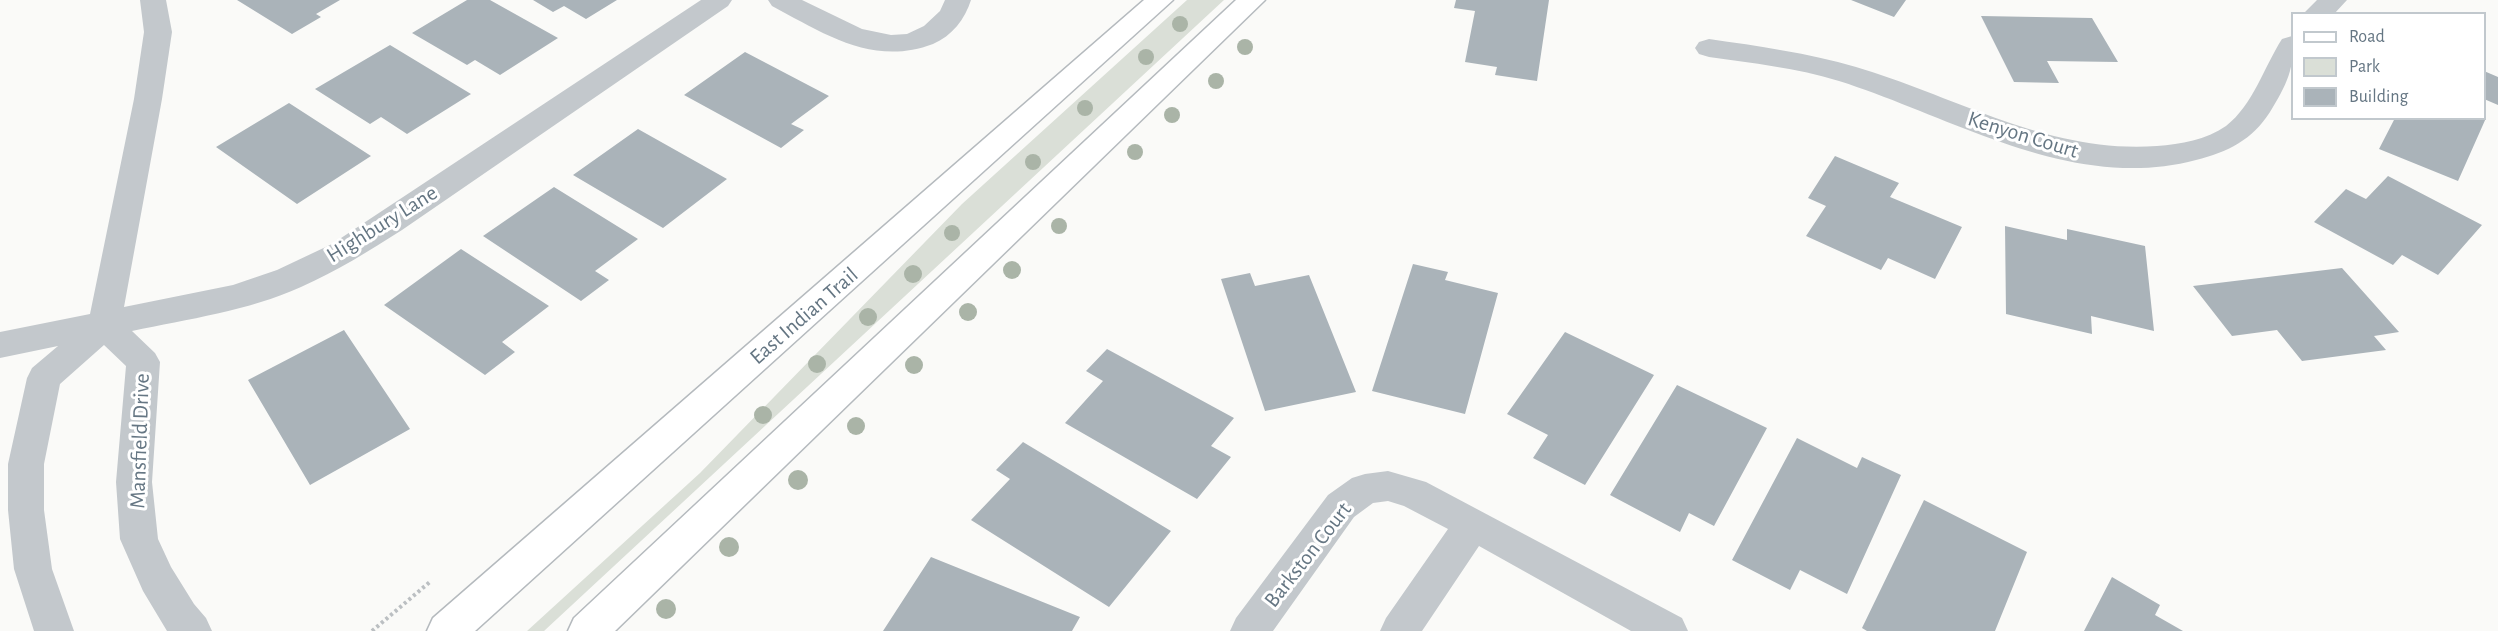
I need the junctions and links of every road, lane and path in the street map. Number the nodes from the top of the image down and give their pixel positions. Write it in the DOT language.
graph roads {
  1 [pos="153,0"];
  2 [pos="719,0"];
  3 [pos="781,0"];
  4 [pos="958,0"];
  5 [pos="1161,0"];
  6 [pos="1252,0"];
  7 [pos="2334,0"];
  8 [pos="2319,12"];
  9 [pos="2291,47"];
  10 [pos="1709,48"];
  11 [pos="104,325"];
  12 [pos="0,345"];
  13 [pos="1473,524"];
  14 [pos="54,631"];
  15 [pos="192,631"];
  16 [pos="447,631"];
  17 [pos="588,631"];
  18 [pos="1250,631"];
  19 [pos="1400,631"];
  20 [pos="1668,631"];
  1 -- 11 [label="street"];
  2 -- 11 [label="street, Highbury Lane"];
  3 -- 4 [label="street"];
  5 -- 16 [label="main road, East Indian Trail"];
  6 -- 17 [label="main road"];
  7 -- 8 [label="street"];
  9 -- 10 [label="street, Kenyon Court"];
  11 -- 12 [label="street, Highbury Lane"];
  11 -- 14 [label="street"];
  11 -- 15 [label="street, Mansfield Drive"];
  13 -- 18 [label="street, Barkston Court"];
  13 -- 19 [label="street"];
  13 -- 20 [label="street, Barkston Court"];
}
